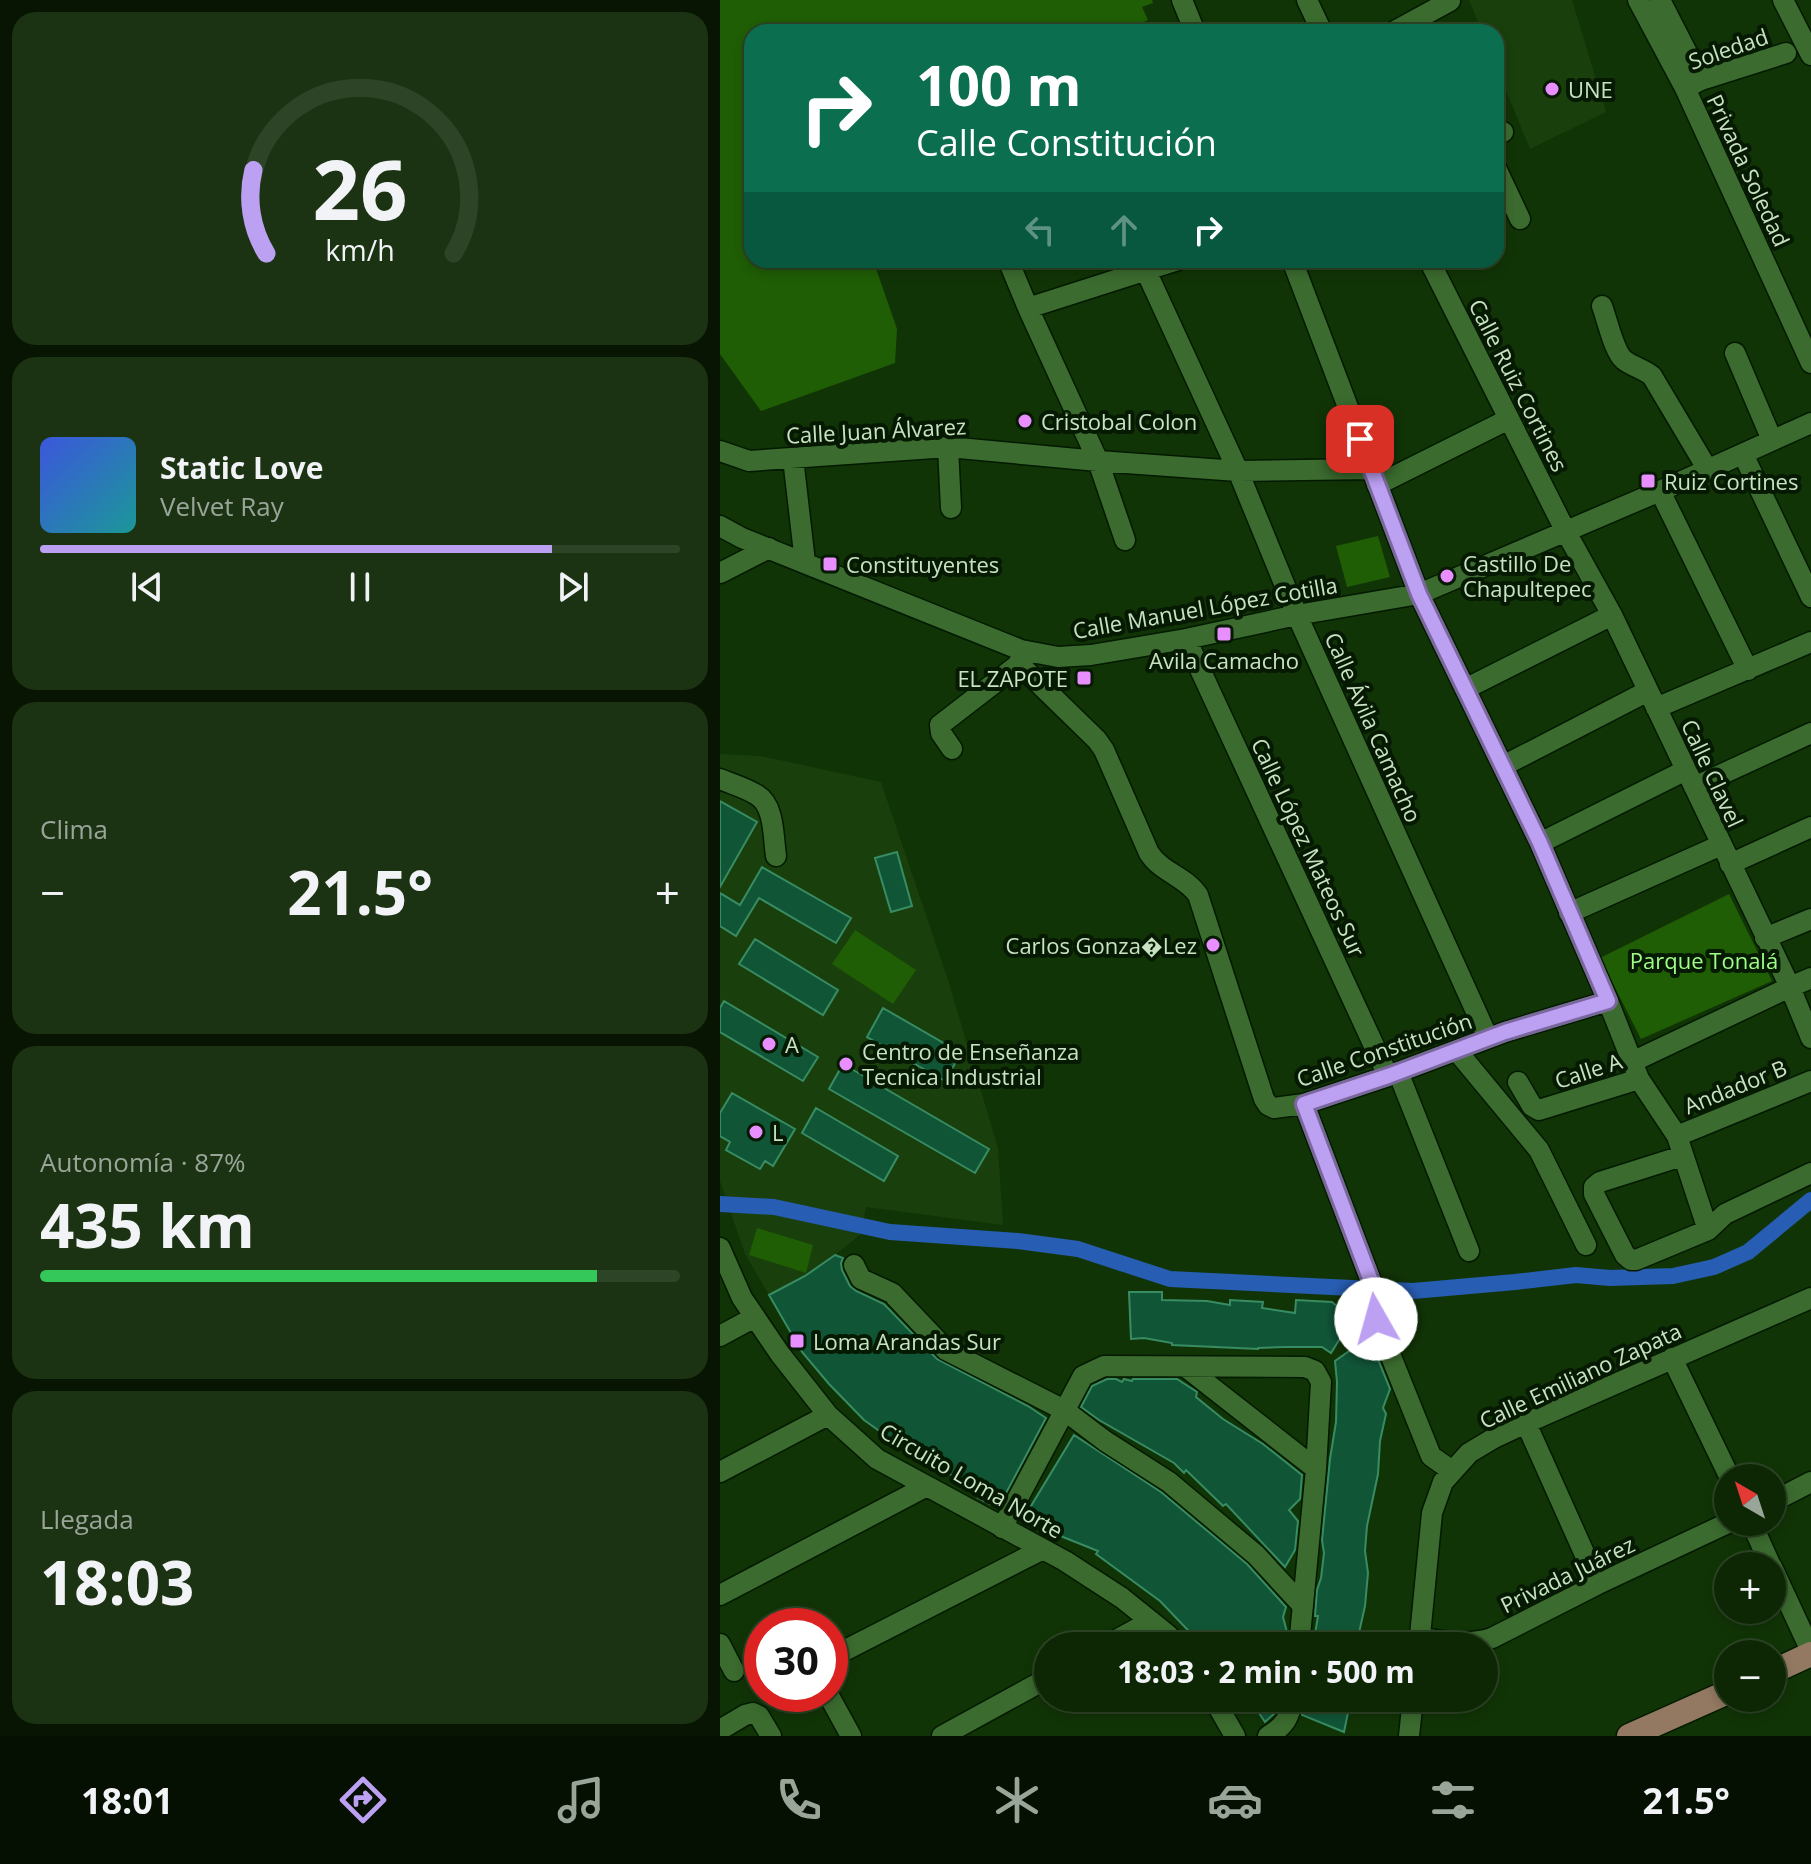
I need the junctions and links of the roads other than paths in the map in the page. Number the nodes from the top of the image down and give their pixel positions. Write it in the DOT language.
graph roads {
  1 [pos="1182,0"];
  2 [pos="1307,0"];
  3 [pos="1638,0"];
  4 [pos="1660,0"];
  5 [pos="1783,0"];
  6 [pos="1450,1"];
  7 [pos="1192,24"];
  8 [pos="1318,24"];
  9 [pos="1408,24"];
  10 [pos="1786,53"];
  11 [pos="1811,55"];
  12 [pos="1693,84"];
  13 [pos="1504,185"];
  14 [pos="1520,219"];
  15 [pos="1011,268"];
  16 [pos="1135,268"];
  17 [pos="1144,268"];
  18 [pos="1295,268"];
  19 [pos="1433,268"];
  20 [pos="1602,306"];
  21 [pos="1028,308"];
  22 [pos="1735,353"];
  23 [pos="1811,363"];
  24 [pos="1509,419"];
  25 [pos="1811,423"];
  26 [pos="1772,440"];
  27 [pos="948,447"];
  28 [pos="720,451"];
  29 [pos="1743,454"];
  30 [pos="793,458"];
  31 [pos="1098,461"];
  32 [pos="1708,470"];
  33 [pos="1238,471"];
  34 [pos="1374,477"];
  35 [pos="1660,491"];
  36 [pos="951,508"];
  37 [pos="720,526"];
  38 [pos="1566,532"];
  39 [pos="1125,540"];
  40 [pos="769,548"];
  41 [pos="805,562"];
  42 [pos="720,573"];
  43 [pos="1419,594"];
  44 [pos="1811,597"];
  45 [pos="1297,615"];
  46 [pos="1612,615"];
  47 [pos="1186,639"];
  48 [pos="1811,642"];
  49 [pos="1020,657"];
  50 [pos="1748,670"];
  51 [pos="1465,689"];
  52 [pos="1652,700"];
  53 [pos="1811,733"];
  54 [pos="952,749"];
  55 [pos="1503,766"];
  56 [pos="1690,778"];
  57 [pos="720,779"];
  58 [pos="1811,827"];
  59 [pos="1540,843"];
  60 [pos="1721,845"];
  61 [pos="776,856"];
  62 [pos="1730,864"];
  63 [pos="1569,913"];
  64 [pos="1811,919"];
  65 [pos="1765,938"];
  66 [pos="1811,978"];
  67 [pos="1790,987"];
  68 [pos="1608,1001"];
  69 [pos="1488,1038"];
  70 [pos="1811,1038"];
  71 [pos="1457,1051"];
  72 [pos="1636,1071"];
  73 [pos="1393,1074"];
  74 [pos="1811,1081"];
  75 [pos="1518,1082"];
  76 [pos="1304,1104"];
  77 [pos="1677,1136"];
  78 [pos="1682,1156"];
  79 [pos="1811,1173"];
  80 [pos="1708,1230"];
  81 [pos="1586,1245"];
  82 [pos="720,1248"];
  83 [pos="1469,1251"];
  84 [pos="854,1265"];
  85 [pos="1811,1298"];
  86 [pos="755,1317"];
  87 [pos="720,1336"];
  88 [pos="1672,1358"];
  89 [pos="1187,1368"];
  90 [pos="1064,1410"];
  91 [pos="828,1415"];
  92 [pos="1526,1423"];
  93 [pos="1723,1464"];
  94 [pos="1316,1469"];
  95 [pos="1452,1471"];
  96 [pos="720,1472"];
  97 [pos="1811,1482"];
  98 [pos="927,1486"];
  99 [pos="1786,1495"];
  100 [pos="1002,1528"];
  101 [pos="1714,1530"];
  102 [pos="1043,1549"];
  103 [pos="1598,1584"];
  104 [pos="720,1595"];
  105 [pos="1786,1598"];
  106 [pos="1303,1606"];
  107 [pos="1151,1621"];
  108 [pos="1131,1632"];
  109 [pos="1164,1632"];
  110 [pos="1300,1632"];
  111 [pos="1420,1632"];
  112 [pos="1498,1635"];
  113 [pos="720,1644"];
  114 [pos="848,1649"];
  115 [pos="1811,1653"];
  116 [pos="1786,1665"];
  117 [pos="734,1671"];
  118 [pos="1034,1686"];
  119 [pos="1714,1698"];
  120 [pos="838,1712"];
  121 [pos="1221,1712"];
  122 [pos="1291,1712"];
  123 [pos="1412,1712"];
  124 [pos="723,1729"];
  125 [pos="771,1736"];
  126 [pos="851,1736"];
  127 [pos="942,1736"];
  128 [pos="1235,1736"];
  129 [pos="1268,1736"];
  130 [pos="1409,1736"];
  131 [pos="1629,1736"];
  1 -- 7 [label="street"];
  2 -- 8 [label="street"];
  3 -- 12 [label="street, Privada Soledad"];
  4 -- 12 [label="street, Privada Soledad"];
  5 -- 11 [label="street"];
  6 -- 9 [label="street"];
  10 -- 12 [label="street, Soledad"];
  12 -- 23 [label="street, Privada Soledad"];
  13 -- 14 [label="street"];
  15 -- 21 [label="street"];
  16 -- 21 [label="street"];
  17 -- 33 [label="street, Calle Ávila Camacho"];
  18 -- 34 [label="street"];
  19 -- 24 [label="street, Calle Ruiz Cortines"];
  20 -- 32 [label="street"];
  21 -- 31 [label="street"];
  22 -- 26 [label="street"];
  24 -- 34 [label="street, Calle Juan Álvarez"];
  24 -- 38 [label="street, Calle Ruiz Cortines"];
  25 -- 26 [label="street, Calle Manuel López Cotilla"];
  26 -- 29 [label="street, Calle Manuel López Cotilla"];
  27 -- 30 [label="street, Calle Juan Álvarez"];
  27 -- 31 [label="street, Calle Juan Álvarez"];
  27 -- 36 [label="street"];
  28 -- 30 [label="street, Calle Juan Álvarez"];
  29 -- 32 [label="street, Calle Manuel López Cotilla"];
  29 -- 44 [label="street"];
  30 -- 41 [label="street"];
  31 -- 33 [label="street, Calle Juan Álvarez"];
  31 -- 39 [label="street"];
  32 -- 35 [label="street, Calle Manuel López Cotilla"];
  33 -- 34 [label="street, Calle Juan Álvarez"];
  33 -- 45 [label="street, Calle Ávila Camacho"];
  34 -- 43 [label="street"];
  35 -- 38 [label="street, Calle Manuel López Cotilla"];
  35 -- 50 [label="street"];
  37 -- 40 [label="street, Calle Manuel López Cotilla"];
  38 -- 43 [label="street, Calle Manuel López Cotilla"];
  38 -- 46 [label="street, Calle Clavel"];
  40 -- 41 [label="street, Calle Manuel López Cotilla"];
  40 -- 42 [label="street"];
  41 -- 49 [label="street, Calle Manuel López Cotilla"];
  43 -- 45 [label="street, Calle Manuel López Cotilla"];
  43 -- 51 [label="street"];
  45 -- 47 [label="street, Calle Manuel López Cotilla"];
  45 -- 69 [label="street, Calle Ávila Camacho"];
  46 -- 51 [label="street"];
  46 -- 52 [label="street, Calle Clavel"];
  47 -- 49 [label="street, Calle Manuel López Cotilla"];
  47 -- 73 [label="street, Calle López Mateos Sur"];
  48 -- 50 [label="street"];
  49 -- 54 [label="street"];
  49 -- 76 [label="street, Calle Constitución"];
  50 -- 52 [label="street"];
  51 -- 55 [label="street"];
  52 -- 55 [label="street"];
  52 -- 56 [label="street, Calle Clavel"];
  53 -- 56 [label="street"];
  55 -- 59 [label="street"];
  56 -- 59 [label="street"];
  56 -- 60 [label="street, Calle Clavel"];
  57 -- 61 [label="street"];
  58 -- 62 [label="street"];
  59 -- 63 [label="street"];
  60 -- 62 [label="street, Calle Clavel"];
  60 -- 63 [label="street"];
  62 -- 65 [label="street, Calle Clavel"];
  63 -- 68 [label="street"];
  64 -- 65 [label="street"];
  65 -- 67 [label="street, Calle Clavel"];
  66 -- 67 [label="street"];
  67 -- 70 [label="street, Calle Clavel"];
  67 -- 72 [label="street"];
  68 -- 69 [label="street, Calle Constitución"];
  68 -- 72 [label="street"];
  69 -- 71 [label="street, Calle Constitución"];
  71 -- 73 [label="street, Calle Constitución"];
  71 -- 81 [label="street"];
  72 -- 75 [label="street, Calle A"];
  72 -- 77 [label="street"];
  73 -- 76 [label="street, Calle Constitución"];
  73 -- 83 [label="street, Calle López Mateos Sur"];
  74 -- 77 [label="street, Andador B"];
  76 -- 95 [label="street"];
  77 -- 78 [label="street"];
  78 -- 80 [label="street"];
  78 -- 80 [label="street"];
  79 -- 80 [label="street"];
  82 -- 86 [label="street, Circuito Loma Norte"];
  84 -- 90 [label="street"];
  85 -- 88 [label="street, Calle Emiliano Zapata"];
  86 -- 87 [label="street"];
  86 -- 91 [label="street, Circuito Loma Norte"];
  88 -- 92 [label="street, Calle Emiliano Zapata"];
  88 -- 93 [label="street"];
  89 -- 90 [label="street"];
  89 -- 94 [label="street"];
  89 -- 94 [label="street"];
  90 -- 100 [label="street"];
  90 -- 106 [label="street"];
  91 -- 96 [label="street"];
  91 -- 98 [label="street, Circuito Loma Norte"];
  92 -- 95 [label="street, Calle Emiliano Zapata"];
  92 -- 103 [label="street"];
  94 -- 106 [label="street"];
  95 -- 111 [label="street, Calle Emiliano Zapata"];
  97 -- 99 [label="street"];
  98 -- 100 [label="street, Circuito Loma Norte"];
  98 -- 104 [label="street"];
  100 -- 102 [label="street, Circuito Loma Norte"];
  101 -- 103 [label="street, Privada Juárez"];
  102 -- 107 [label="street, Circuito Loma Norte"];
  102 -- 114 [label="street"];
  103 -- 112 [label="street, Privada Juárez"];
  105 -- 115 [label="street"];
  106 -- 110 [label="street"];
  107 -- 108 [label="street"];
  107 -- 109 [label="street, Circuito Loma Norte"];
  113 -- 117 [label="street"];
  115 -- 116 [label="main road"];
  118 -- 127 [label="street"];
  119 -- 131 [label="main road"];
  120 -- 126 [label="street"];
  121 -- 128 [label="street"];
  122 -- 129 [label="street"];
  123 -- 130 [label="street"];
  124 -- 125 [label="street"];
}
